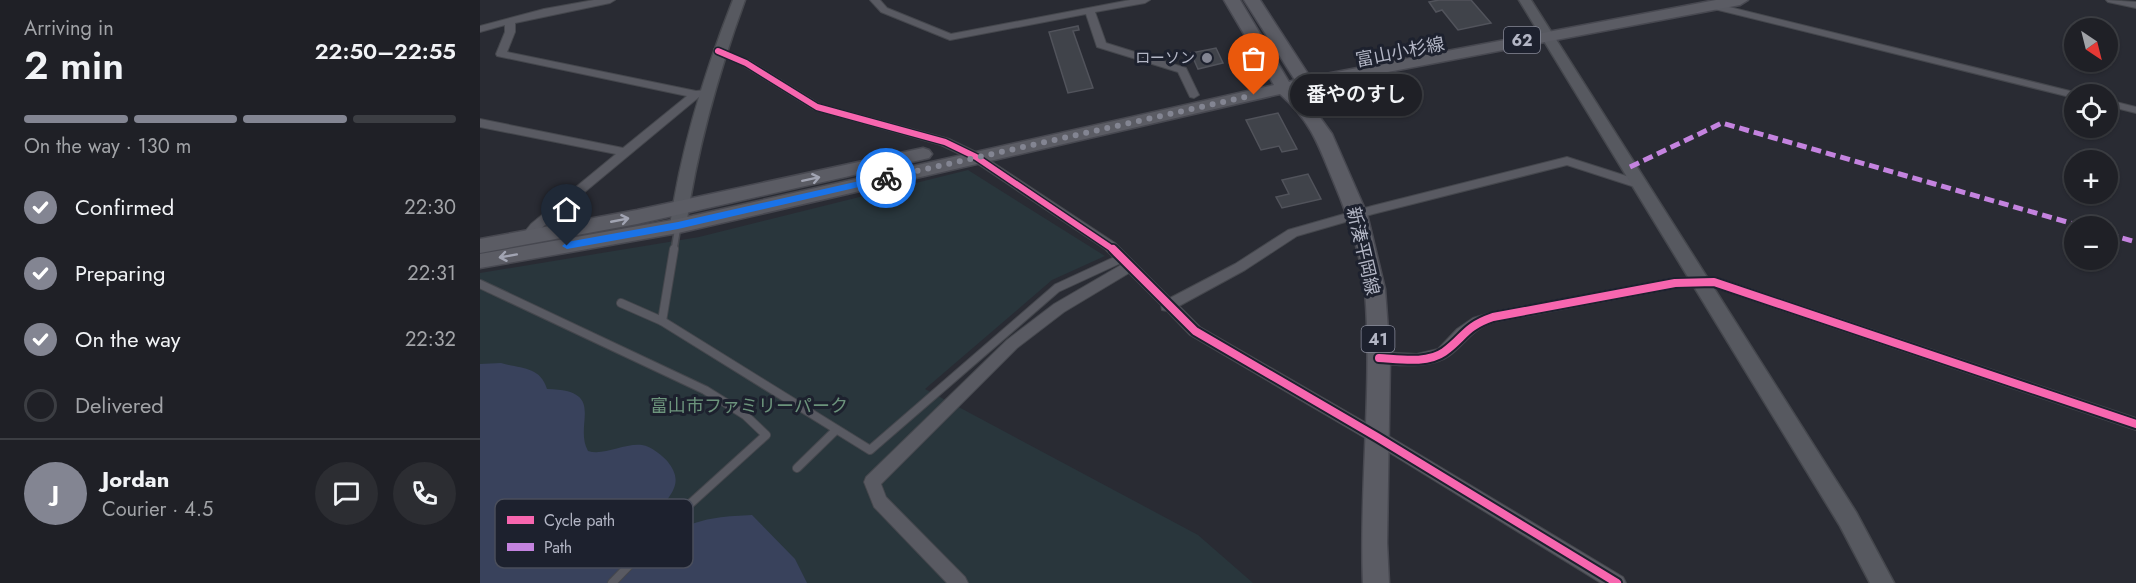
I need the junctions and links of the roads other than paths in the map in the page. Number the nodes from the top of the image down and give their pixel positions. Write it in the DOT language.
graph roads {
  1 [pos="610,0"];
  2 [pos="739,0"];
  3 [pos="875,0"];
  4 [pos="1145,0"];
  5 [pos="1232,0"];
  6 [pos="1252,0"];
  7 [pos="1526,0"];
  8 [pos="1688,0"];
  9 [pos="1740,0"];
  10 [pos="2111,0"];
  11 [pos="1709,5"];
  12 [pos="2136,5"];
  13 [pos="1090,10"];
  14 [pos="510,22"];
  15 [pos="480,29"];
  16 [pos="1545,31"];
  17 [pos="718,51"];
  18 [pos="1301,78"];
  19 [pos="1281,82"];
  20 [pos="2064,93"];
  21 [pos="701,94"];
  22 [pos="1194,95"];
  23 [pos="2118,106"];
  24 [pos="1308,109"];
  25 [pos="2136,111"];
  26 [pos="480,123"];
  27 [pos="957,147"];
  28 [pos="625,152"];
  29 [pos="976,157"];
  30 [pos="1641,185"];
  31 [pos="1357,213"];
  32 [pos="679,216"];
  33 [pos="525,239"];
  34 [pos="480,246"];
  35 [pos="480,261"];
  36 [pos="1126,263"];
  37 [pos="1700,282"];
  38 [pos="480,284"];
  39 [pos="621,303"];
  40 [pos="1167,306"];
  41 [pos="662,321"];
  42 [pos="1379,358"];
  43 [pos="2136,424"];
  44 [pos="836,430"];
  45 [pos="1377,436"];
  46 [pos="797,468"];
  47 [pos="693,503"];
  48 [pos="626,568"];
  49 [pos="612,583"];
  50 [pos="959,583"];
  51 [pos="1376,583"];
  52 [pos="1617,583"];
  53 [pos="1882,583"];
  1 -- 14 [label="street"];
  2 -- 17 [label="street"];
  3 -- 13 [label="street"];
  4 -- 13 [label="street"];
  5 -- 19 [label="main road, 新湊平岡線 / 41"];
  6 -- 18 [label="main road, 新湊平岡線 / 41"];
  7 -- 16 [label="street"];
  8 -- 16 [label="main road, 富山小杉線 / 62"];
  9 -- 11 [label="main road, 富山小杉線 / 62"];
  10 -- 12 [label="street"];
  11 -- 16 [label="main road, 富山小杉線 / 62"];
  11 -- 20 [label="street"];
  13 -- 22 [label="street"];
  14 -- 15 [label="street"];
  14 -- 21 [label="street"];
  16 -- 18 [label="main road, 富山小杉線 / 62"];
  16 -- 30 [label="street"];
  17 -- 21 [label="street"];
  17 -- 27 [label="street"];
  18 -- 19 [label="main road, 富山小杉線 / 62"];
  18 -- 24 [label="main road, 新湊平岡線 / 41"];
  19 -- 22 [label="main road, 富山小杉線 / 62"];
  19 -- 24 [label="main road, 新湊平岡線 / 41"];
  19 -- 29 [label="main road, 富山小杉線 / 62"];
  21 -- 28 [label="street"];
  21 -- 32 [label="street"];
  22 -- 27 [label="main road, 富山小杉線 / 62"];
  23 -- 25 [label="street"];
  24 -- 31 [label="main road, 新湊平岡線 / 41"];
  26 -- 28 [label="street"];
  27 -- 29 [label="street"];
  32 -- 27 [label="main road, 富山小杉線 / 62, one-way"];
  28 -- 33 [label="street"];
  29 -- 32 [label="main road, 富山小杉線 / 62"];
  29 -- 36 [label="street"];
  30 -- 31 [label="street"];
  30 -- 37 [label="street"];
  31 -- 40 [label="street"];
  31 -- 42 [label="main road, 新湊平岡線 / 41"];
  33 -- 32 [label="main road, 富山小杉線 / 62, one-way"];
  32 -- 35 [label="main road, 富山小杉線 / 62, one-way"];
  32 -- 41 [label="lane"];
  33 -- 34 [label="main road, 富山小杉線 / 62"];
  36 -- 40 [label="street"];
  36 -- 44 [label="lane"];
  36 -- 50 [label="street"];
  37 -- 42 [label="street"];
  37 -- 43 [label="street"];
  37 -- 53 [label="street"];
  38 -- 47 [label="lane"];
  39 -- 41 [label="lane"];
  40 -- 45 [label="street"];
  41 -- 44 [label="lane"];
  42 -- 45 [label="main road, 新湊平岡線 / 41"];
  44 -- 46 [label="lane"];
  45 -- 51 [label="main road, 新湊平岡線 / 41"];
  45 -- 52 [label="street"];
  48 -- 49 [label="lane"];
}
